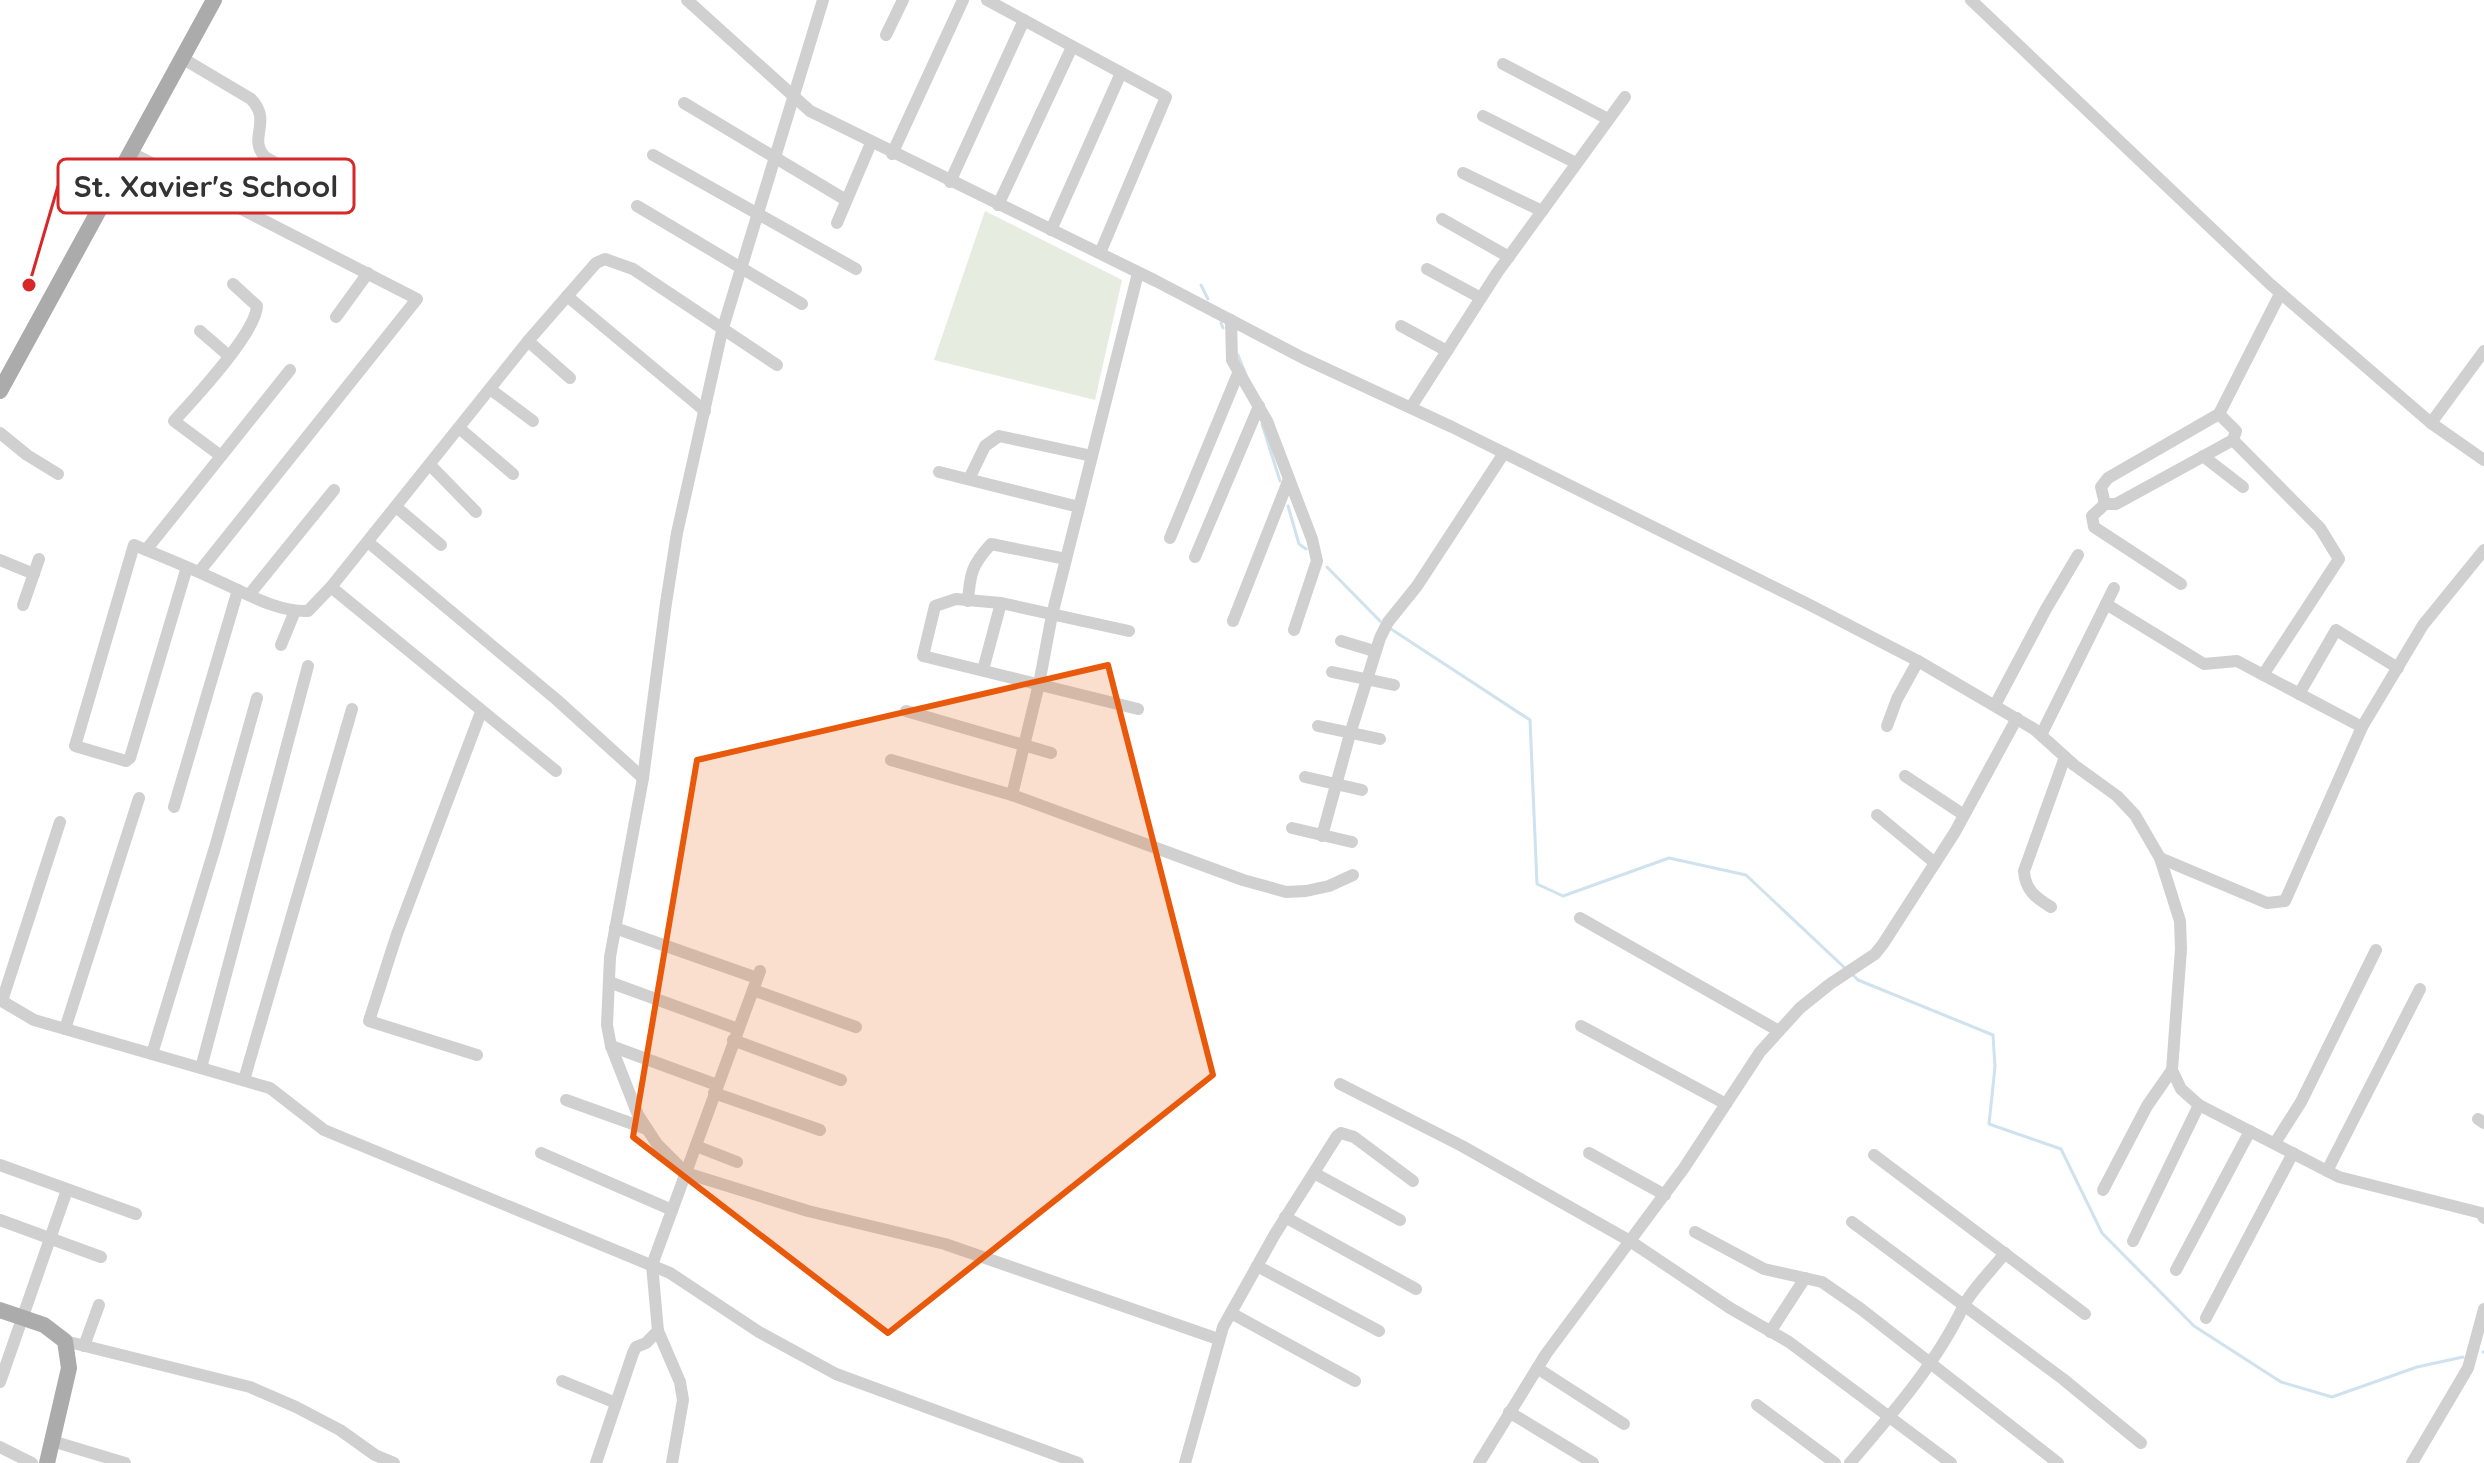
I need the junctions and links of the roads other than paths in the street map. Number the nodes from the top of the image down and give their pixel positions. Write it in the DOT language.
graph roads {
  1 [pos="214,0"];
  2 [pos="687,0"];
  3 [pos="823,0"];
  4 [pos="903,0"];
  5 [pos="963,0"];
  6 [pos="987,0"];
  7 [pos="1971,0"];
  8 [pos="1024,20"];
  9 [pos="886,35"];
  10 [pos="1072,47"];
  11 [pos="182,58"];
  12 [pos="1503,64"];
  13 [pos="1121,73"];
  14 [pos="795,96"];
  15 [pos="1625,97"];
  16 [pos="684,103"];
  17 [pos="1483,116"];
  18 [pos="1608,119"];
  19 [pos="871,143"];
  20 [pos="130,152"];
  21 [pos="892,154"];
  22 [pos="653,155"];
  23 [pos="776,159"];
  24 [pos="1576,163"];
  25 [pos="1463,173"];
  26 [pos="950,182"];
  27 [pos="311,183"];
  28 [pos="846,200"];
  29 [pos="998,205"];
  30 [pos="637,206"];
  31 [pos="1542,211"];
  32 [pos="759,216"];
  33 [pos="1442,219"];
  34 [pos="837,223"];
  35 [pos="1051,230"];
  36 [pos="1100,253"];
  37 [pos="1509,257"];
  38 [pos="741,268"];
  39 [pos="856,269"];
  40 [pos="1427,269"];
  41 [pos="368,273"];
  42 [pos="1138,273"];
  43 [pos="233,284"];
  44 [pos="2280,294"];
  45 [pos="567,296"];
  46 [pos="1481,298"];
  47 [pos="802,304"];
  48 [pos="336,317"];
  49 [pos="1231,320"];
  50 [pos="1401,326"];
  51 [pos="200,331"];
  52 [pos="722,331"];
  53 [pos="528,341"];
  54 [pos="1447,351"];
  55 [pos="2484,351"];
  56 [pos="229,356"];
  57 [pos="777,365"];
  58 [pos="290,370"];
  59 [pos="1240,373"];
  60 [pos="570,378"];
  61 [pos="490,389"];
  62 [pos="0,391"];
  63 [pos="1411,407"];
  64 [pos="1257,409"];
  65 [pos="705,411"];
  66 [pos="2219,414"];
  67 [pos="533,421"];
  68 [pos="2431,423"];
  69 [pos="459,428"];
  70 [pos="0,433"];
  71 [pos="2233,440"];
  72 [pos="1504,453"];
  73 [pos="221,456"];
  74 [pos="1092,456"];
  75 [pos="2203,456"];
  76 [pos="2484,460"];
  77 [pos="430,465"];
  78 [pos="939,472"];
  79 [pos="58,474"];
  80 [pos="513,474"];
  81 [pos="969,479"];
  82 [pos="1289,479"];
  83 [pos="2243,487"];
  84 [pos="334,490"];
  85 [pos="2105,504"];
  86 [pos="396,507"];
  87 [pos="1079,507"];
  88 [pos="476,512"];
  89 [pos="1170,538"];
  90 [pos="368,542"];
  91 [pos="441,545"];
  92 [pos="146,550"];
  93 [pos="2484,550"];
  94 [pos="2078,555"];
  95 [pos="1195,557"];
  96 [pos="39,559"];
  97 [pos="1066,559"];
  98 [pos="0,560"];
  99 [pos="193,570"];
  100 [pos="34,574"];
  101 [pos="2181,584"];
  102 [pos="331,587"];
  103 [pos="2114,588"];
  104 [pos="244,592"];
  105 [pos="968,601"];
  106 [pos="1001,603"];
  107 [pos="2106,604"];
  108 [pos="23,605"];
  109 [pos="295,611"];
  110 [pos="1052,615"];
  111 [pos="1233,621"];
  112 [pos="1294,630"];
  113 [pos="1129,631"];
  114 [pos="1341,641"];
  115 [pos="281,645"];
  116 [pos="1374,651"];
  117 [pos="1918,661"];
  118 [pos="308,666"];
  119 [pos="2398,668"];
  120 [pos="983,670"];
  121 [pos="1332,672"];
  122 [pos="2263,675"];
  123 [pos="1365,681"];
  124 [pos="1039,684"];
  125 [pos="1394,685"];
  126 [pos="2299,694"];
  127 [pos="257,698"];
  128 [pos="1995,705"];
  129 [pos="352,709"];
  130 [pos="1138,709"];
  131 [pos="906,711"];
  132 [pos="481,712"];
  133 [pos="2017,718"];
  134 [pos="1318,726"];
  135 [pos="1887,726"];
  136 [pos="2362,727"];
  137 [pos="1350,734"];
  138 [pos="2041,735"];
  139 [pos="1380,739"];
  140 [pos="1025,745"];
  141 [pos="1051,753"];
  142 [pos="2065,757"];
  143 [pos="891,760"];
  144 [pos="556,771"];
  145 [pos="1905,776"];
  146 [pos="1305,777"];
  147 [pos="643,778"];
  148 [pos="1335,785"];
  149 [pos="1362,790"];
  150 [pos="1012,795"];
  151 [pos="139,798"];
  152 [pos="174,807"];
  153 [pos="1877,815"];
  154 [pos="1964,815"];
  155 [pos="60,822"];
  156 [pos="1292,828"];
  157 [pos="1322,836"];
  158 [pos="1352,842"];
  159 [pos="2160,858"];
  160 [pos="1935,863"];
  161 [pos="1353,875"];
  162 [pos="2051,907"];
  163 [pos="1580,918"];
  164 [pos="615,928"];
  165 [pos="2376,950"];
  166 [pos="757,980"];
  167 [pos="609,982"];
  168 [pos="2420,989"];
  169 [pos="1,1000"];
  170 [pos="1581,1026"];
  171 [pos="856,1027"];
  172 [pos="65,1029"];
  173 [pos="1779,1031"];
  174 [pos="736,1034"];
  175 [pos="611,1046"];
  176 [pos="152,1054"];
  177 [pos="477,1055"];
  178 [pos="201,1068"];
  179 [pos="2172,1070"];
  180 [pos="244,1080"];
  181 [pos="841,1080"];
  182 [pos="1340,1084"];
  183 [pos="716,1089"];
  184 [pos="566,1100"];
  185 [pos="1726,1104"];
  186 [pos="2199,1105"];
  187 [pos="647,1129"];
  188 [pos="820,1130"];
  189 [pos="2250,1131"];
  190 [pos="2275,1143"];
  191 [pos="696,1146"];
  192 [pos="541,1153"];
  193 [pos="1589,1153"];
  194 [pos="2293,1153"];
  195 [pos="1874,1155"];
  196 [pos="737,1162"];
  197 [pos="0,1165"];
  198 [pos="2327,1171"];
  199 [pos="686,1173"];
  200 [pos="1314,1173"];
  201 [pos="1413,1181"];
  202 [pos="67,1190"];
  203 [pos="2103,1190"];
  204 [pos="1665,1195"];
  205 [pos="672,1210"];
  206 [pos="136,1214"];
  207 [pos="2483,1215"];
  208 [pos="1285,1217"];
  209 [pos="0,1220"];
  210 [pos="1400,1220"];
  211 [pos="1852,1222"];
  212 [pos="1695,1232"];
  213 [pos="49,1239"];
  214 [pos="1630,1241"];
  215 [pos="2133,1241"];
  216 [pos="2005,1253"];
  217 [pos="101,1257"];
  218 [pos="652,1265"];
  219 [pos="1257,1266"];
  220 [pos="2176,1270"];
  221 [pos="1805,1278"];
  222 [pos="1416,1289"];
  223 [pos="99,1305"];
  224 [pos="1963,1307"];
  225 [pos="2484,1309"];
  226 [pos="0,1310"];
  227 [pos="1231,1313"];
  228 [pos="2085,1314"];
  229 [pos="22,1317"];
  230 [pos="2206,1318"];
  231 [pos="658,1331"];
  232 [pos="1379,1331"];
  233 [pos="1770,1332"];
  234 [pos="1218,1339"];
  235 [pos="65,1341"];
  236 [pos="84,1346"];
  237 [pos="1929,1363"];
  238 [pos="1537,1368"];
  239 [pos="562,1381"];
  240 [pos="1355,1381"];
  241 [pos="0,1382"];
  242 [pos="616,1403"];
  243 [pos="1757,1405"];
  244 [pos="1509,1412"];
  245 [pos="1890,1417"];
  246 [pos="1624,1424"];
  247 [pos="52,1441"];
  248 [pos="2141,1443"];
  249 [pos="0,1447"];
  250 [pos="1484,1461"];
  251 [pos="32,1463"];
  252 [pos="47,1463"];
  253 [pos="125,1463"];
  254 [pos="394,1463"];
  255 [pos="596,1463"];
  256 [pos="672,1463"];
  257 [pos="1078,1463"];
  258 [pos="1185,1463"];
  259 [pos="1593,1463"];
  260 [pos="1835,1463"];
  261 [pos="1850,1463"];
  262 [pos="1951,1463"];
  263 [pos="2058,1463"];
  264 [pos="2412,1463"];
  1 -- 11 [label="main road"];
  2 -- 14 [label="street"];
  3 -- 14 [label="street"];
  4 -- 9 [label="street"];
  5 -- 21 [label="street"];
  6 -- 8 [label="street"];
  7 -- 44 [label="street"];
  8 -- 10 [label="street"];
  8 -- 26 [label="street"];
  10 -- 13 [label="street"];
  10 -- 29 [label="street"];
  11 -- 20 [label="main road"];
  11 -- 27 [label="street"];
  12 -- 18 [label="street"];
  13 -- 35 [label="street"];
  13 -- 36 [label="street"];
  14 -- 19 [label="street"];
  14 -- 23 [label="street"];
  15 -- 18 [label="street"];
  16 -- 23 [label="street"];
  17 -- 24 [label="street"];
  18 -- 24 [label="street"];
  19 -- 21 [label="street"];
  19 -- 28 [label="street"];
  20 -- 41 [label="street"];
  20 -- 62 [label="main road"];
  21 -- 26 [label="street"];
  22 -- 32 [label="street"];
  23 -- 28 [label="street"];
  23 -- 32 [label="street"];
  24 -- 31 [label="street"];
  25 -- 31 [label="street"];
  26 -- 29 [label="street"];
  28 -- 34 [label="street"];
  29 -- 35 [label="street"];
  30 -- 38 [label="street"];
  31 -- 37 [label="street"];
  32 -- 38 [label="street"];
  32 -- 39 [label="street"];
  33 -- 37 [label="street"];
  35 -- 36 [label="street"];
  36 -- 42 [label="street"];
  37 -- 46 [label="street"];
  38 -- 47 [label="street"];
  38 -- 52 [label="street"];
  40 -- 46 [label="street"];
  41 -- 48 [label="street"];
  41 -- 99 [label="street"];
  42 -- 49 [label="street"];
  42 -- 74 [label="street"];
  43 -- 56 [label="street"];
  44 -- 66 [label="street"];
  44 -- 68 [label="street"];
  45 -- 52 [label="street"];
  45 -- 53 [label="street"];
  45 -- 65 [label="street"];
  46 -- 54 [label="street"];
  49 -- 59 [label="street"];
  49 -- 63 [label="street"];
  50 -- 54 [label="street"];
  51 -- 56 [label="street"];
  52 -- 57 [label="street"];
  52 -- 65 [label="street"];
  53 -- 60 [label="street"];
  53 -- 61 [label="street"];
  54 -- 63 [label="street"];
  55 -- 68 [label="street"];
  56 -- 73 [label="street"];
  58 -- 73 [label="street"];
  59 -- 64 [label="street"];
  59 -- 89 [label="street"];
  61 -- 67 [label="street"];
  61 -- 69 [label="street"];
  63 -- 72 [label="street"];
  64 -- 82 [label="street"];
  64 -- 95 [label="street"];
  65 -- 147 [label="street"];
  66 -- 71 [label="street"];
  66 -- 85 [label="street"];
  68 -- 76 [label="street"];
  69 -- 77 [label="street"];
  69 -- 80 [label="street"];
  70 -- 79 [label="street"];
  71 -- 75 [label="street"];
  71 -- 122 [label="street"];
  72 -- 116 [label="street"];
  72 -- 117 [label="street"];
  73 -- 92 [label="street"];
  74 -- 81 [label="street"];
  74 -- 87 [label="street"];
  75 -- 83 [label="street"];
  75 -- 85 [label="street"];
  77 -- 86 [label="street"];
  77 -- 88 [label="street"];
  78 -- 81 [label="street"];
  81 -- 87 [label="street"];
  82 -- 111 [label="street"];
  82 -- 112 [label="street"];
  84 -- 104 [label="street"];
  85 -- 101 [label="street"];
  86 -- 90 [label="street"];
  86 -- 91 [label="street"];
  87 -- 97 [label="street"];
  90 -- 102 [label="street"];
  90 -- 147 [label="street"];
  92 -- 99 [label="street"];
  92 -- 99 [label="street"];
  93 -- 119 [label="street"];
  94 -- 128 [label="street"];
  96 -- 100 [label="street"];
  97 -- 105 [label="street"];
  97 -- 110 [label="street"];
  98 -- 100 [label="street"];
  99 -- 104 [label="street"];
  100 -- 108 [label="street"];
  102 -- 109 [label="street"];
  102 -- 132 [label="street"];
  103 -- 107 [label="street"];
  104 -- 109 [label="street"];
  104 -- 152 [label="street"];
  105 -- 106 [label="street"];
  105 -- 120 [label="street"];
  106 -- 110 [label="street"];
  106 -- 120 [label="street"];
  107 -- 122 [label="street"];
  107 -- 138 [label="street"];
  109 -- 115 [label="street"];
  110 -- 113 [label="street"];
  110 -- 124 [label="street"];
  114 -- 116 [label="street"];
  116 -- 123 [label="street"];
  117 -- 128 [label="street"];
  117 -- 135 [label="street"];
  118 -- 178 [label="street"];
  119 -- 126 [label="street"];
  119 -- 136 [label="street"];
  120 -- 124 [label="street"];
  121 -- 123 [label="street"];
  122 -- 126 [label="street"];
  123 -- 125 [label="street"];
  123 -- 137 [label="street"];
  124 -- 130 [label="street"];
  124 -- 140 [label="street"];
  126 -- 136 [label="street"];
  127 -- 176 [label="street"];
  128 -- 133 [label="street"];
  129 -- 180 [label="street"];
  131 -- 140 [label="street"];
  132 -- 144 [label="street"];
  132 -- 177 [label="street"];
  133 -- 138 [label="street"];
  133 -- 154 [label="street"];
  134 -- 137 [label="street"];
  136 -- 159 [label="street"];
  137 -- 139 [label="street"];
  137 -- 148 [label="street"];
  138 -- 142 [label="street"];
  140 -- 141 [label="street"];
  140 -- 150 [label="street"];
  142 -- 159 [label="street"];
  142 -- 162 [label="street"];
  143 -- 150 [label="street"];
  145 -- 154 [label="street"];
  146 -- 148 [label="street"];
  147 -- 164 [label="street"];
  148 -- 149 [label="street"];
  148 -- 157 [label="street"];
  150 -- 161 [label="street"];
  151 -- 172 [label="street"];
  153 -- 160 [label="street"];
  154 -- 160 [label="street"];
  155 -- 169 [label="street"];
  156 -- 157 [label="street"];
  157 -- 158 [label="street"];
  159 -- 179 [label="street"];
  160 -- 173 [label="street"];
  163 -- 173 [label="street"];
  164 -- 166 [label="street"];
  164 -- 167 [label="street"];
  165 -- 190 [label="street"];
  166 -- 171 [label="street"];
  166 -- 174 [label="street"];
  167 -- 174 [label="street"];
  167 -- 175 [label="street"];
  168 -- 198 [label="street"];
  169 -- 172 [label="street"];
  170 -- 185 [label="street"];
  172 -- 176 [label="street"];
  173 -- 185 [label="street"];
  174 -- 181 [label="street"];
  174 -- 183 [label="street"];
  175 -- 183 [label="street"];
  175 -- 187 [label="street"];
  176 -- 178 [label="street"];
  178 -- 180 [label="street"];
  179 -- 186 [label="street"];
  179 -- 203 [label="street"];
  180 -- 218 [label="street"];
  182 -- 214 [label="street"];
  183 -- 188 [label="street"];
  183 -- 191 [label="street"];
  184 -- 187 [label="street"];
  185 -- 204 [label="street"];
  186 -- 189 [label="street"];
  186 -- 215 [label="street"];
  187 -- 199 [label="street"];
  189 -- 190 [label="street"];
  189 -- 220 [label="street"];
  190 -- 194 [label="street"];
  191 -- 196 [label="street"];
  191 -- 199 [label="street"];
  192 -- 205 [label="street"];
  193 -- 204 [label="street"];
  194 -- 198 [label="street"];
  194 -- 230 [label="street"];
  195 -- 216 [label="street"];
  197 -- 202 [label="street"];
  198 -- 207 [label="street"];
  199 -- 205 [label="street"];
  199 -- 234 [label="street"];
  200 -- 201 [label="street"];
  200 -- 208 [label="street"];
  200 -- 210 [label="street"];
  202 -- 206 [label="street"];
  202 -- 213 [label="street"];
  204 -- 214 [label="street"];
  205 -- 218 [label="street"];
  208 -- 219 [label="street"];
  208 -- 222 [label="street"];
  209 -- 213 [label="street"];
  211 -- 224 [label="street"];
  212 -- 221 [label="street"];
  213 -- 217 [label="street"];
  213 -- 229 [label="street"];
  214 -- 233 [label="street"];
  214 -- 238 [label="street"];
  216 -- 224 [label="street"];
  216 -- 228 [label="street"];
  218 -- 231 [label="street"];
  218 -- 257 [label="street"];
  219 -- 227 [label="street"];
  219 -- 232 [label="street"];
  221 -- 233 [label="street"];
  221 -- 237 [label="street"];
  223 -- 236 [label="street"];
  224 -- 237 [label="street"];
  224 -- 248 [label="street"];
  225 -- 264 [label="street"];
  226 -- 229 [label="main road"];
  227 -- 234 [label="street"];
  227 -- 240 [label="street"];
  229 -- 235 [label="main road"];
  229 -- 241 [label="street"];
  231 -- 242 [label="street"];
  231 -- 256 [label="street"];
  233 -- 245 [label="street"];
  234 -- 258 [label="street"];
  235 -- 236 [label="street"];
  235 -- 247 [label="main road"];
  236 -- 254 [label="street"];
  237 -- 245 [label="street"];
  237 -- 263 [label="street"];
  238 -- 244 [label="street"];
  238 -- 246 [label="street"];
  239 -- 242 [label="street"];
  242 -- 255 [label="street"];
  243 -- 260 [label="street"];
  244 -- 250 [label="street"];
  244 -- 259 [label="street"];
  245 -- 261 [label="street"];
  245 -- 262 [label="street"];
  247 -- 252 [label="main road"];
  247 -- 253 [label="street"];
  249 -- 251 [label="street"];
}
